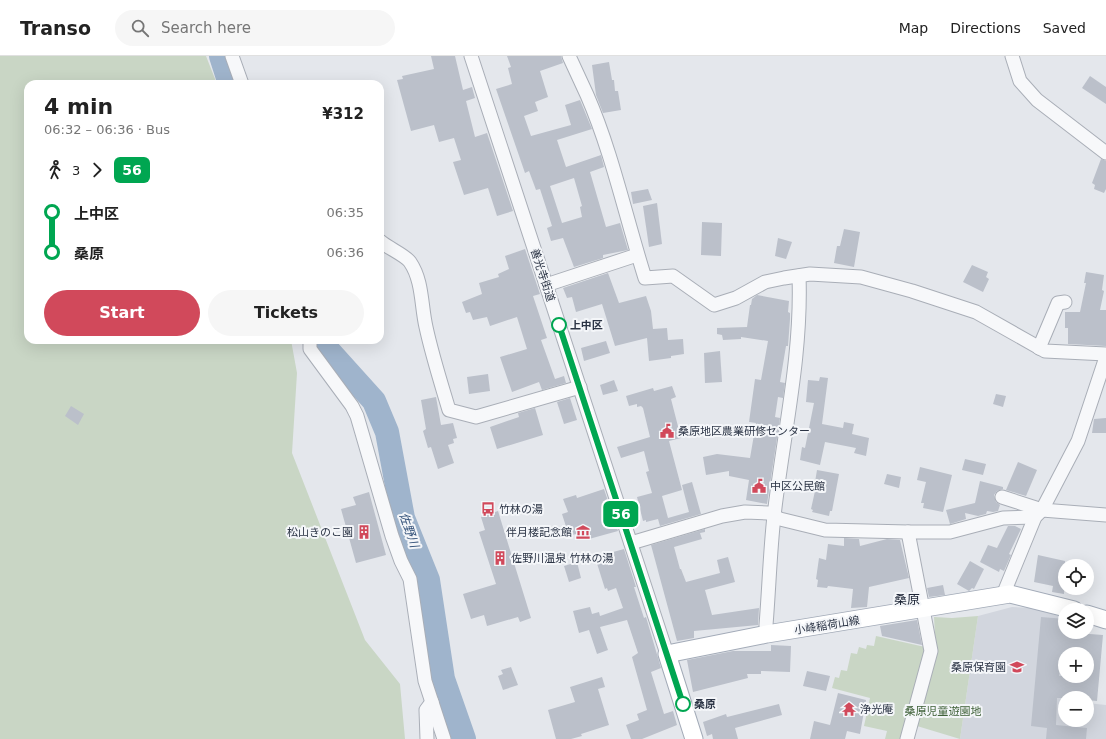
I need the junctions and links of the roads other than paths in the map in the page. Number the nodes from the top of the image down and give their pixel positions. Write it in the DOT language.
graph roads {
  1 [pos="232,56"];
  2 [pos="471,56"];
  3 [pos="569,56"];
  4 [pos="1012,56"];
  5 [pos="241,80"];
  6 [pos="1106,153"];
  7 [pos="384,244"];
  8 [pos="638,256"];
  9 [pos="799,276"];
  10 [pos="546,286"];
  11 [pos="1065,302"];
  12 [pos="310,344"];
  13 [pos="1039,348"];
  14 [pos="1106,354"];
  15 [pos="1106,358"];
  16 [pos="580,387"];
  17 [pos="1002,497"];
  18 [pos="1038,513"];
  19 [pos="1106,515"];
  20 [pos="774,516"];
  21 [pos="908,532"];
  22 [pos="630,543"];
  23 [pos="1003,595"];
  24 [pos="1058,606"];
  25 [pos="924,608"];
  26 [pos="1094,616"];
  27 [pos="1106,620"];
  28 [pos="767,634"];
  29 [pos="667,654"];
  30 [pos="432,702"];
  31 [pos="427,739"];
  32 [pos="444,739"];
  33 [pos="694,739"];
  34 [pos="907,739"];
  1 -- 5 [label="street"];
  2 -- 10 [label="street, 善光寺街道"];
  3 -- 8 [label="street"];
  4 -- 6 [label="street"];
  7 -- 16 [label="street"];
  8 -- 9 [label="street"];
  8 -- 10 [label="street"];
  9 -- 13 [label="street"];
  9 -- 20 [label="street"];
  10 -- 16 [label="street, 善光寺街道"];
  11 -- 13 [label="street"];
  12 -- 30 [label="street"];
  13 -- 14 [label="street"];
  15 -- 18 [label="street"];
  16 -- 22 [label="street, 善光寺街道"];
  17 -- 18 [label="street"];
  18 -- 19 [label="street"];
  18 -- 21 [label="street"];
  18 -- 23 [label="street"];
  20 -- 21 [label="street"];
  20 -- 22 [label="street"];
  20 -- 28 [label="street"];
  21 -- 25 [label="street"];
  22 -- 29 [label="street, 善光寺街道"];
  23 -- 24 [label="main road, 小峰稲荷山線"];
  23 -- 25 [label="main road, 小峰稲荷山線"];
  25 -- 28 [label="main road, 小峰稲荷山線"];
  25 -- 34 [label="street"];
  26 -- 27 [label="main road"];
  28 -- 29 [label="main road, 小峰稲荷山線"];
  29 -- 33 [label="main road"];
  30 -- 31 [label="street"];
  30 -- 32 [label="street"];
}
